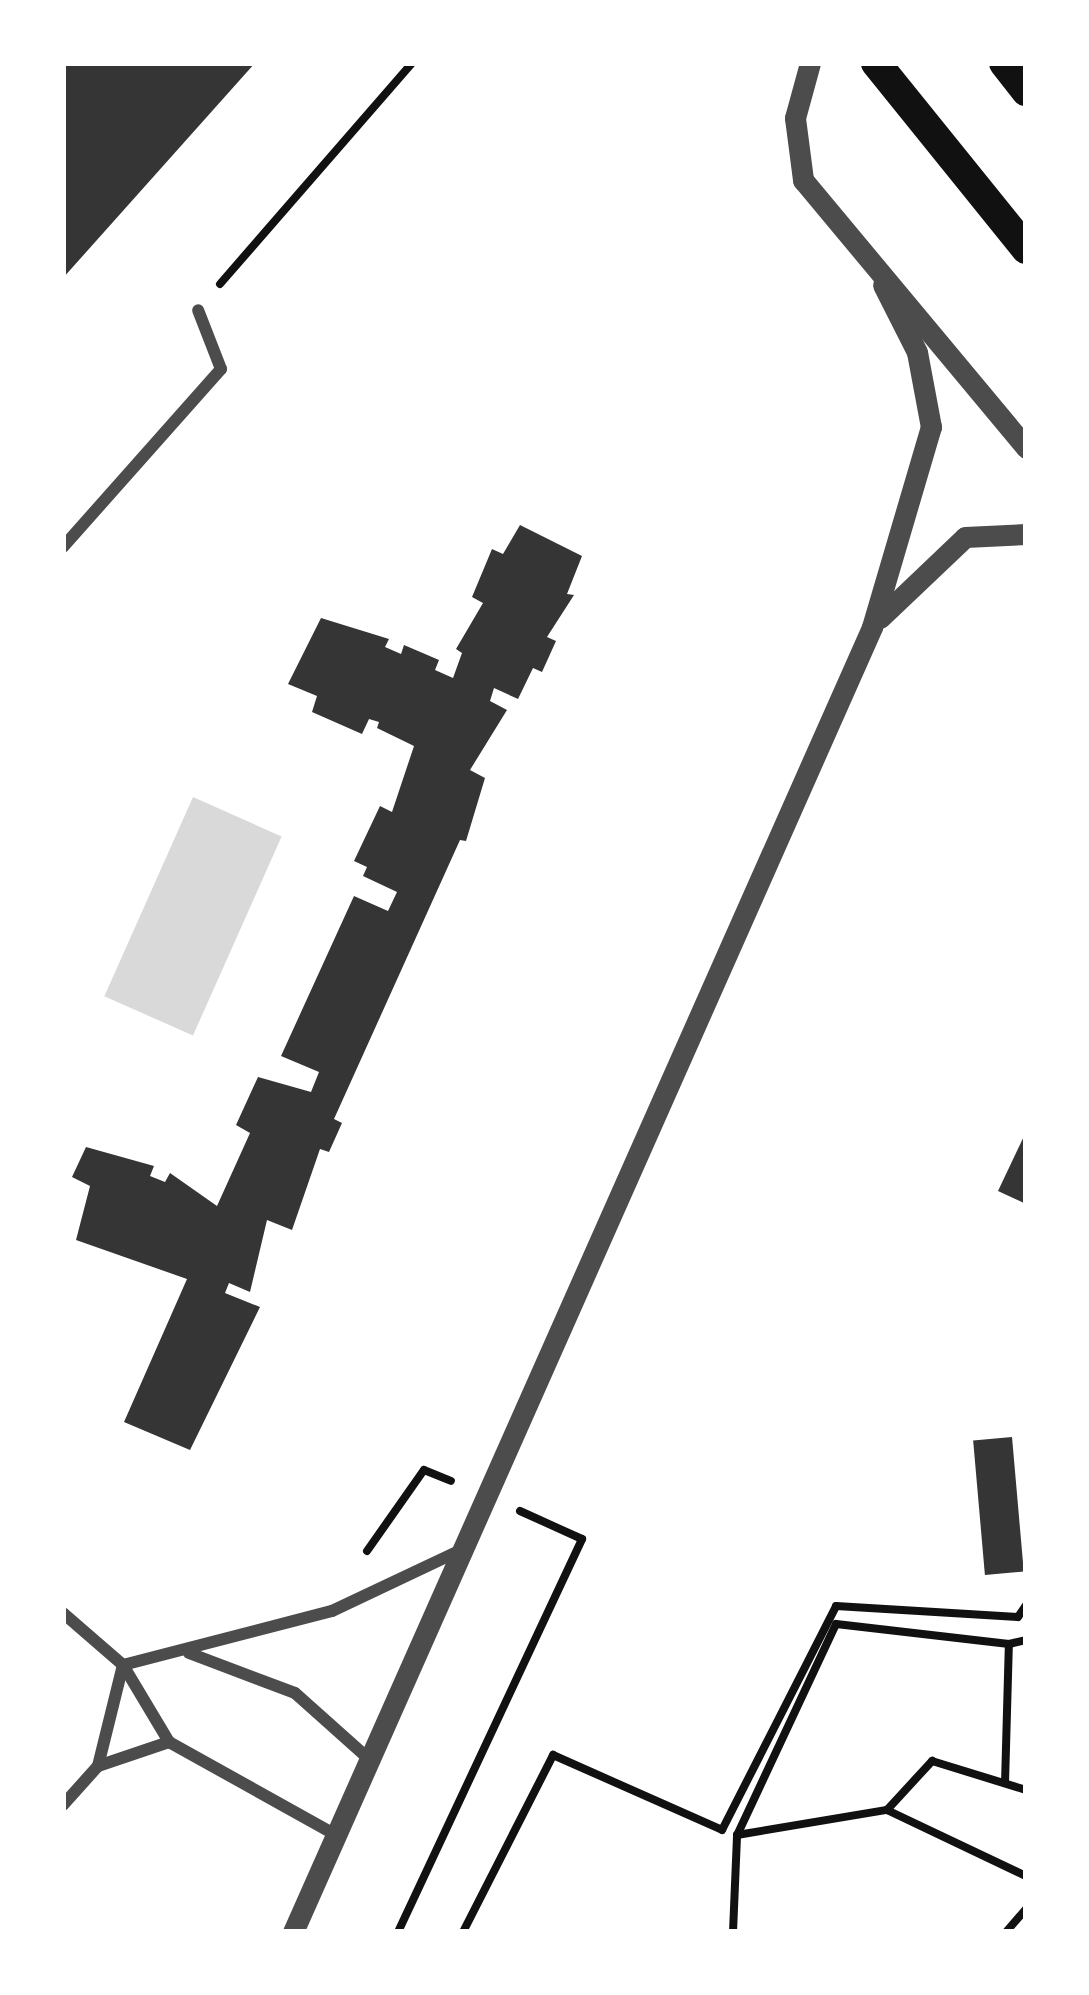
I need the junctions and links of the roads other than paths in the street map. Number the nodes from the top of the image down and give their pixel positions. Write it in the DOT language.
graph roads {
  1 [pos="810,63"];
  2 [pos="876,63"];
  3 [pos="1004,63"];
  4 [pos="1026,91"];
  5 [pos="1026,249"];
  6 [pos="883,285"];
  7 [pos="198,310"];
  8 [pos="1026,448"];
  9 [pos="1026,534"];
  10 [pos="63,547"];
  11 [pos="872,627"];
  12 [pos="464,1549"];
  13 [pos="63,1613"];
  14 [pos="189,1653"];
  15 [pos="123,1665"];
  16 [pos="169,1742"];
  17 [pos="370,1760"];
  18 [pos="98,1766"];
  19 [pos="63,1805"];
  20 [pos="334,1834"];
  21 [pos="293,1932"];
  1 -- 6 [label="street"];
  2 -- 5 [label="main road"];
  3 -- 4 [label="main road"];
  6 -- 8 [label="street"];
  6 -- 11 [label="street"];
  7 -- 10 [label="street"];
  9 -- 11 [label="street"];
  11 -- 12 [label="street"];
  12 -- 14 [label="street"];
  12 -- 17 [label="street"];
  13 -- 15 [label="street"];
  14 -- 15 [label="street"];
  14 -- 17 [label="street"];
  15 -- 16 [label="street"];
  15 -- 18 [label="street"];
  16 -- 18 [label="street"];
  16 -- 20 [label="street"];
  17 -- 20 [label="street"];
  18 -- 19 [label="street"];
  20 -- 21 [label="street"];
}
